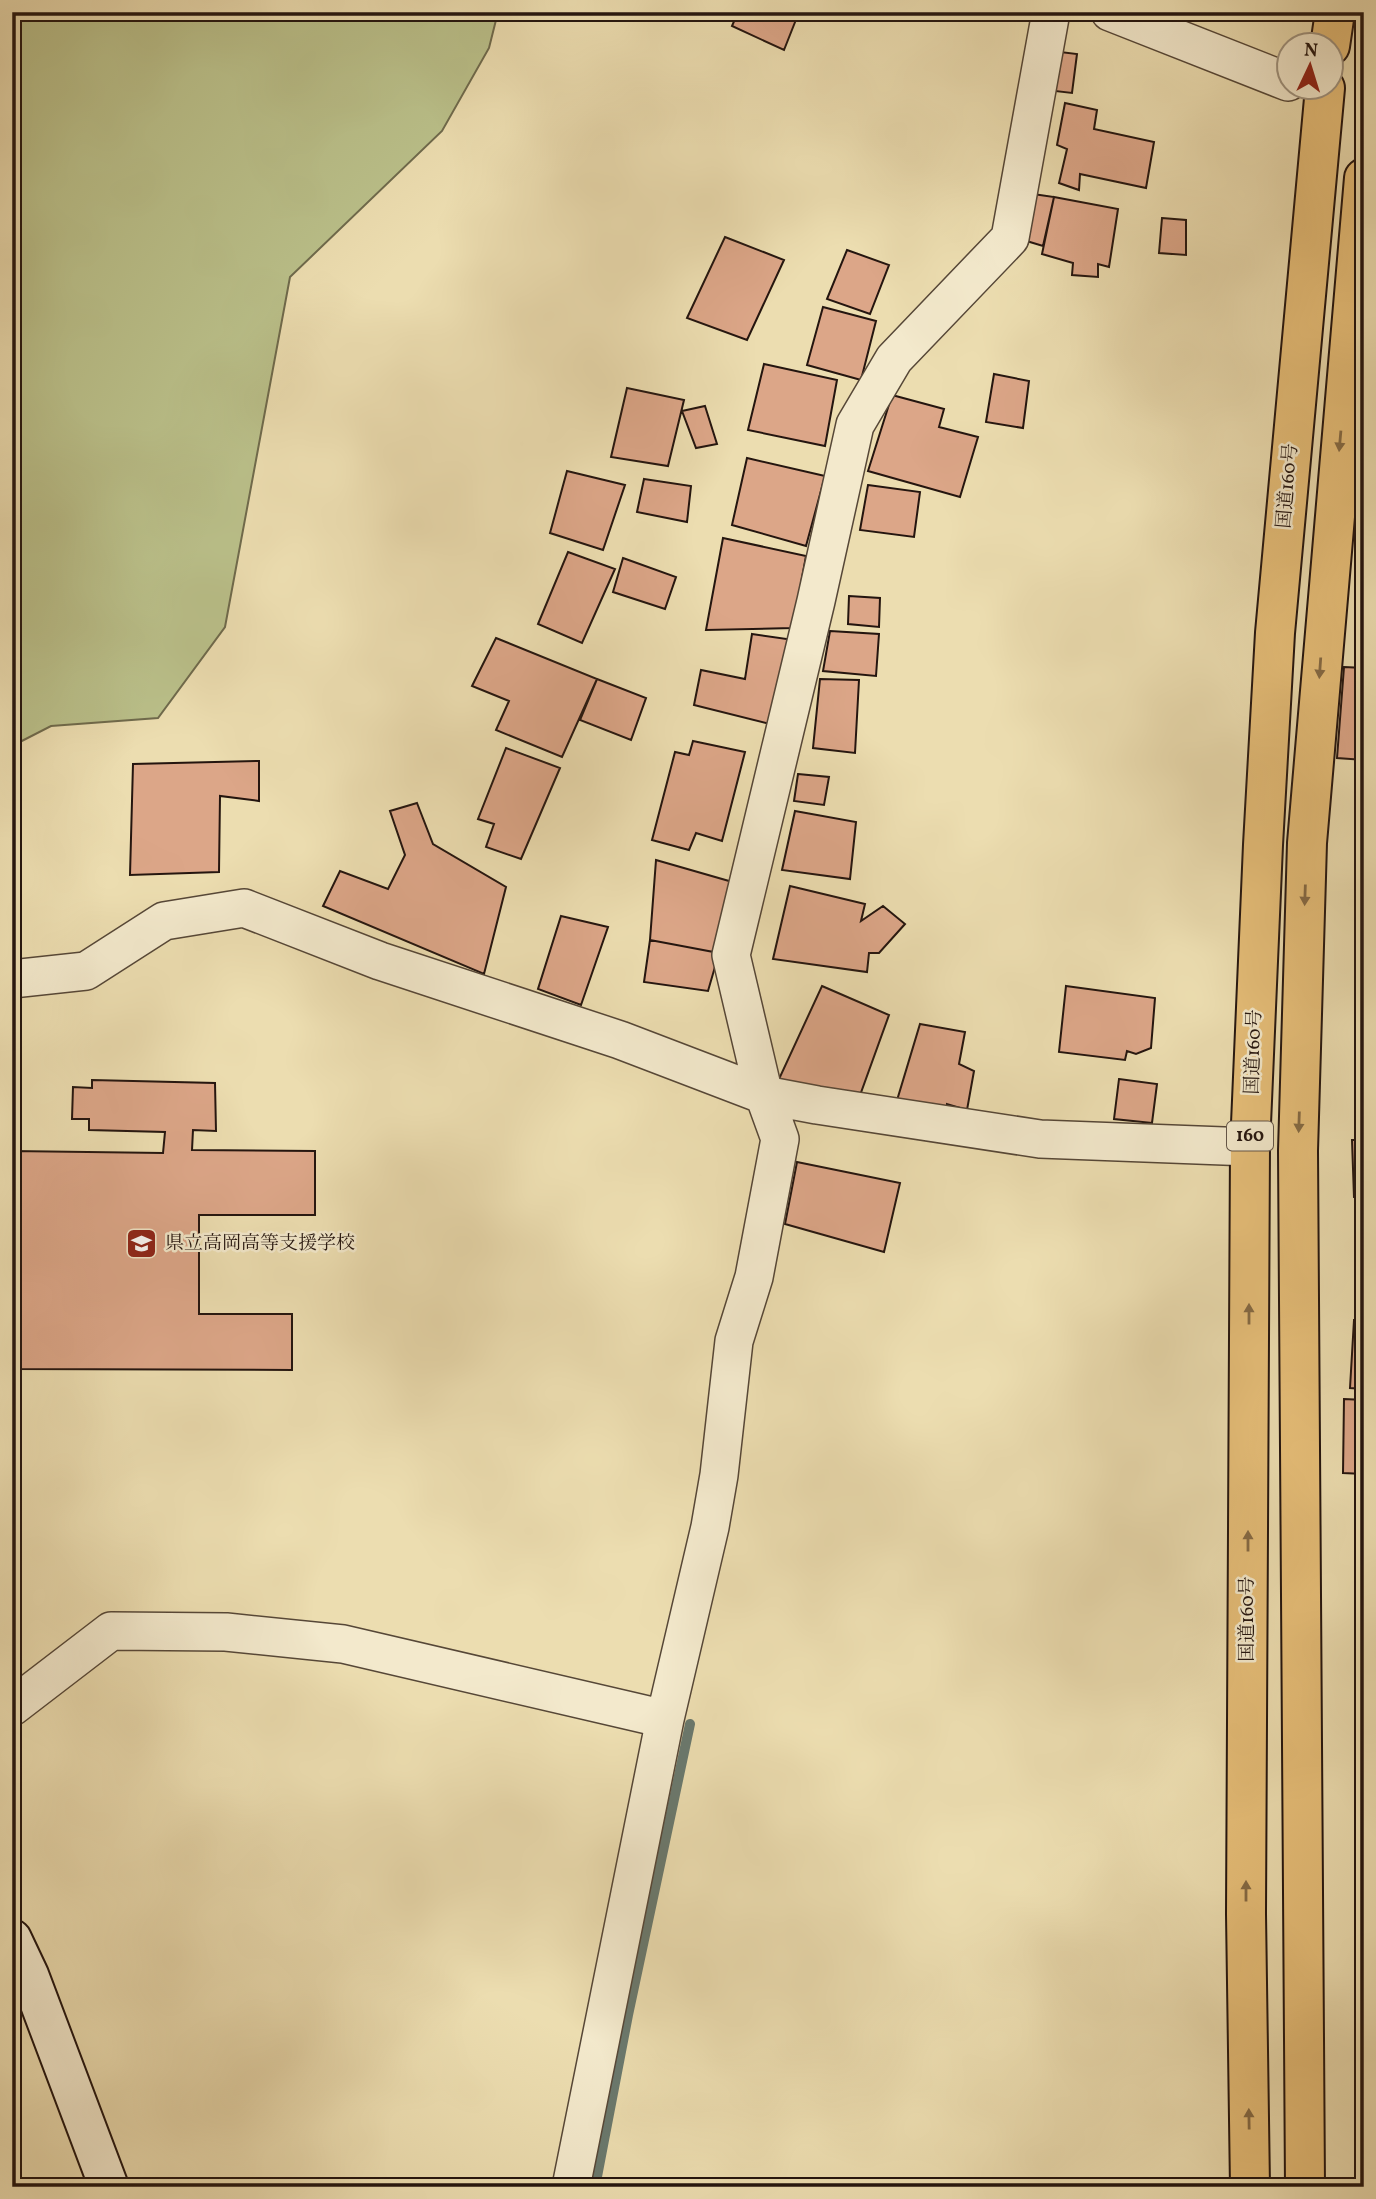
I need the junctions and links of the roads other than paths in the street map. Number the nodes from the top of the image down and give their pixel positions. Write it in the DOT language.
graph roads {
  1 [pos="1051,12"];
  2 [pos="1110,12"];
  3 [pos="1335,12"];
  4 [pos="1333,32"];
  5 [pos="1274,76"];
  6 [pos="1316,102"];
  7 [pos="1364,178"];
  8 [pos="12,979"];
  9 [pos="764,1095"];
  10 [pos="1250,1147"];
  11 [pos="12,1707"];
  12 [pos="665,1718"];
  13 [pos="12,1938"];
  14 [pos="109,2187"];
  15 [pos="571,2187"];
  16 [pos="1250,2187"];
  17 [pos="1305,2187"];
  1 -- 9 [label="street"];
  2 -- 5 [label="street"];
  3 -- 4 [label="highway"];
  6 -- 10 [label="highway, 国道160号 / 160"];
  7 -- 17 [label="highway, 160, one-way"];
  8 -- 9 [label="street"];
  9 -- 10 [label="street"];
  9 -- 12 [label="street"];
  16 -- 10 [label="highway, 国道160号 / 160, one-way"];
  11 -- 12 [label="street"];
  12 -- 15 [label="street"];
  13 -- 14 [label="street"];
}
